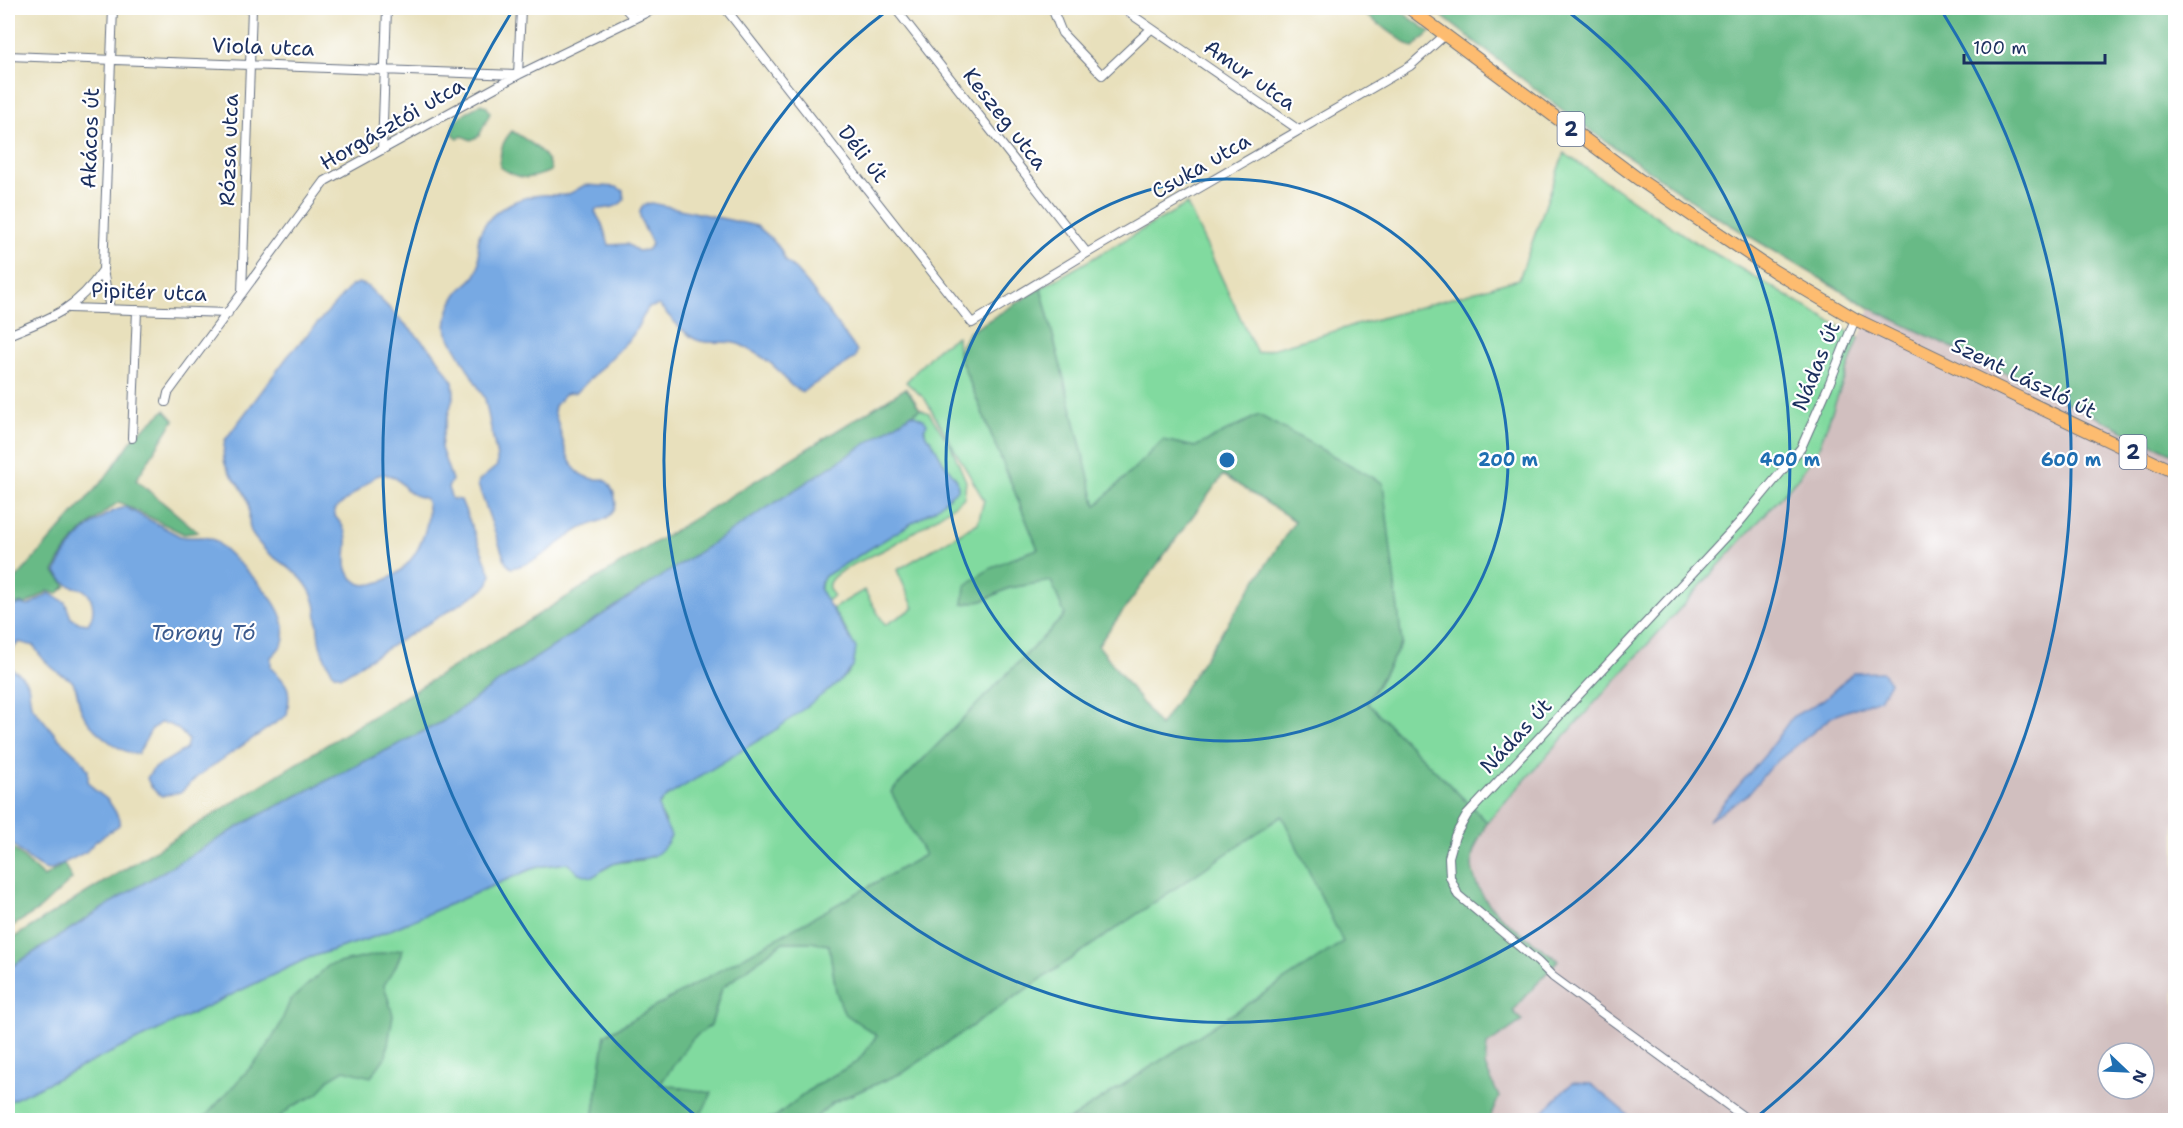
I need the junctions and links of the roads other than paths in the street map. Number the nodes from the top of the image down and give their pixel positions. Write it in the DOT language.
graph roads {
  1 [pos="112,8"];
  2 [pos="252,8"];
  3 [pos="387,8"];
  4 [pos="521,8"];
  5 [pos="625,8"];
  6 [pos="656,8"];
  7 [pos="725,8"];
  8 [pos="895,8"];
  9 [pos="1052,8"];
  10 [pos="1122,8"];
  11 [pos="1409,8"];
  12 [pos="633,17"];
  13 [pos="1151,29"];
  14 [pos="1445,35"];
  15 [pos="8,56"];
  16 [pos="111,60"];
  17 [pos="251,65"];
  18 [pos="385,69"];
  19 [pos="518,75"];
  20 [pos="1299,130"];
  21 [pos="382,150"];
  22 [pos="1087,253"];
  23 [pos="103,270"];
  24 [pos="242,294"];
  25 [pos="69,308"];
  26 [pos="110,309"];
  27 [pos="137,310"];
  28 [pos="228,313"];
  29 [pos="1855,319"];
  30 [pos="972,323"];
  31 [pos="8,335"];
  32 [pos="166,402"];
  33 [pos="132,438"];
  34 [pos="2175,473"];
  35 [pos="1748,1120"];
  1 -- 16 [label="street, Akácos út"];
  2 -- 17 [label="street, Rózsa utca"];
  3 -- 18 [label="street"];
  4 -- 19 [label="street"];
  5 -- 12 [label="street"];
  6 -- 12 [label="street, Horgásztói utca"];
  7 -- 30 [label="street, Déli út"];
  8 -- 22 [label="street, Keszeg utca"];
  9 -- 13 [label="street"];
  10 -- 13 [label="street, Amur utca"];
  11 -- 14 [label="main road, 2"];
  12 -- 19 [label="street, Horgásztói utca"];
  13 -- 20 [label="street, Amur utca"];
  14 -- 20 [label="street, Csuka utca"];
  14 -- 29 [label="main road, 2"];
  15 -- 16 [label="street, Viola utca"];
  16 -- 17 [label="street, Viola utca"];
  16 -- 23 [label="street, Akácos út"];
  17 -- 18 [label="street, Viola utca"];
  17 -- 24 [label="street, Rózsa utca"];
  18 -- 19 [label="street, Viola utca"];
  18 -- 21 [label="street"];
  19 -- 21 [label="street, Horgásztói utca"];
  20 -- 22 [label="street, Csuka utca"];
  21 -- 24 [label="street, Horgásztói utca"];
  22 -- 30 [label="street, Csuka utca"];
  23 -- 25 [label="street"];
  23 -- 26 [label="street, Akácos út"];
  24 -- 28 [label="street, Horgásztói utca"];
  25 -- 26 [label="street, Pipitér utca"];
  25 -- 31 [label="street"];
  26 -- 27 [label="street, Pipitér utca"];
  27 -- 28 [label="street, Pipitér utca"];
  27 -- 33 [label="street"];
  28 -- 32 [label="street, Horgásztói utca"];
  29 -- 34 [label="main road, Szent László út / 2"];
  29 -- 35 [label="street, Nádas út"];
}
